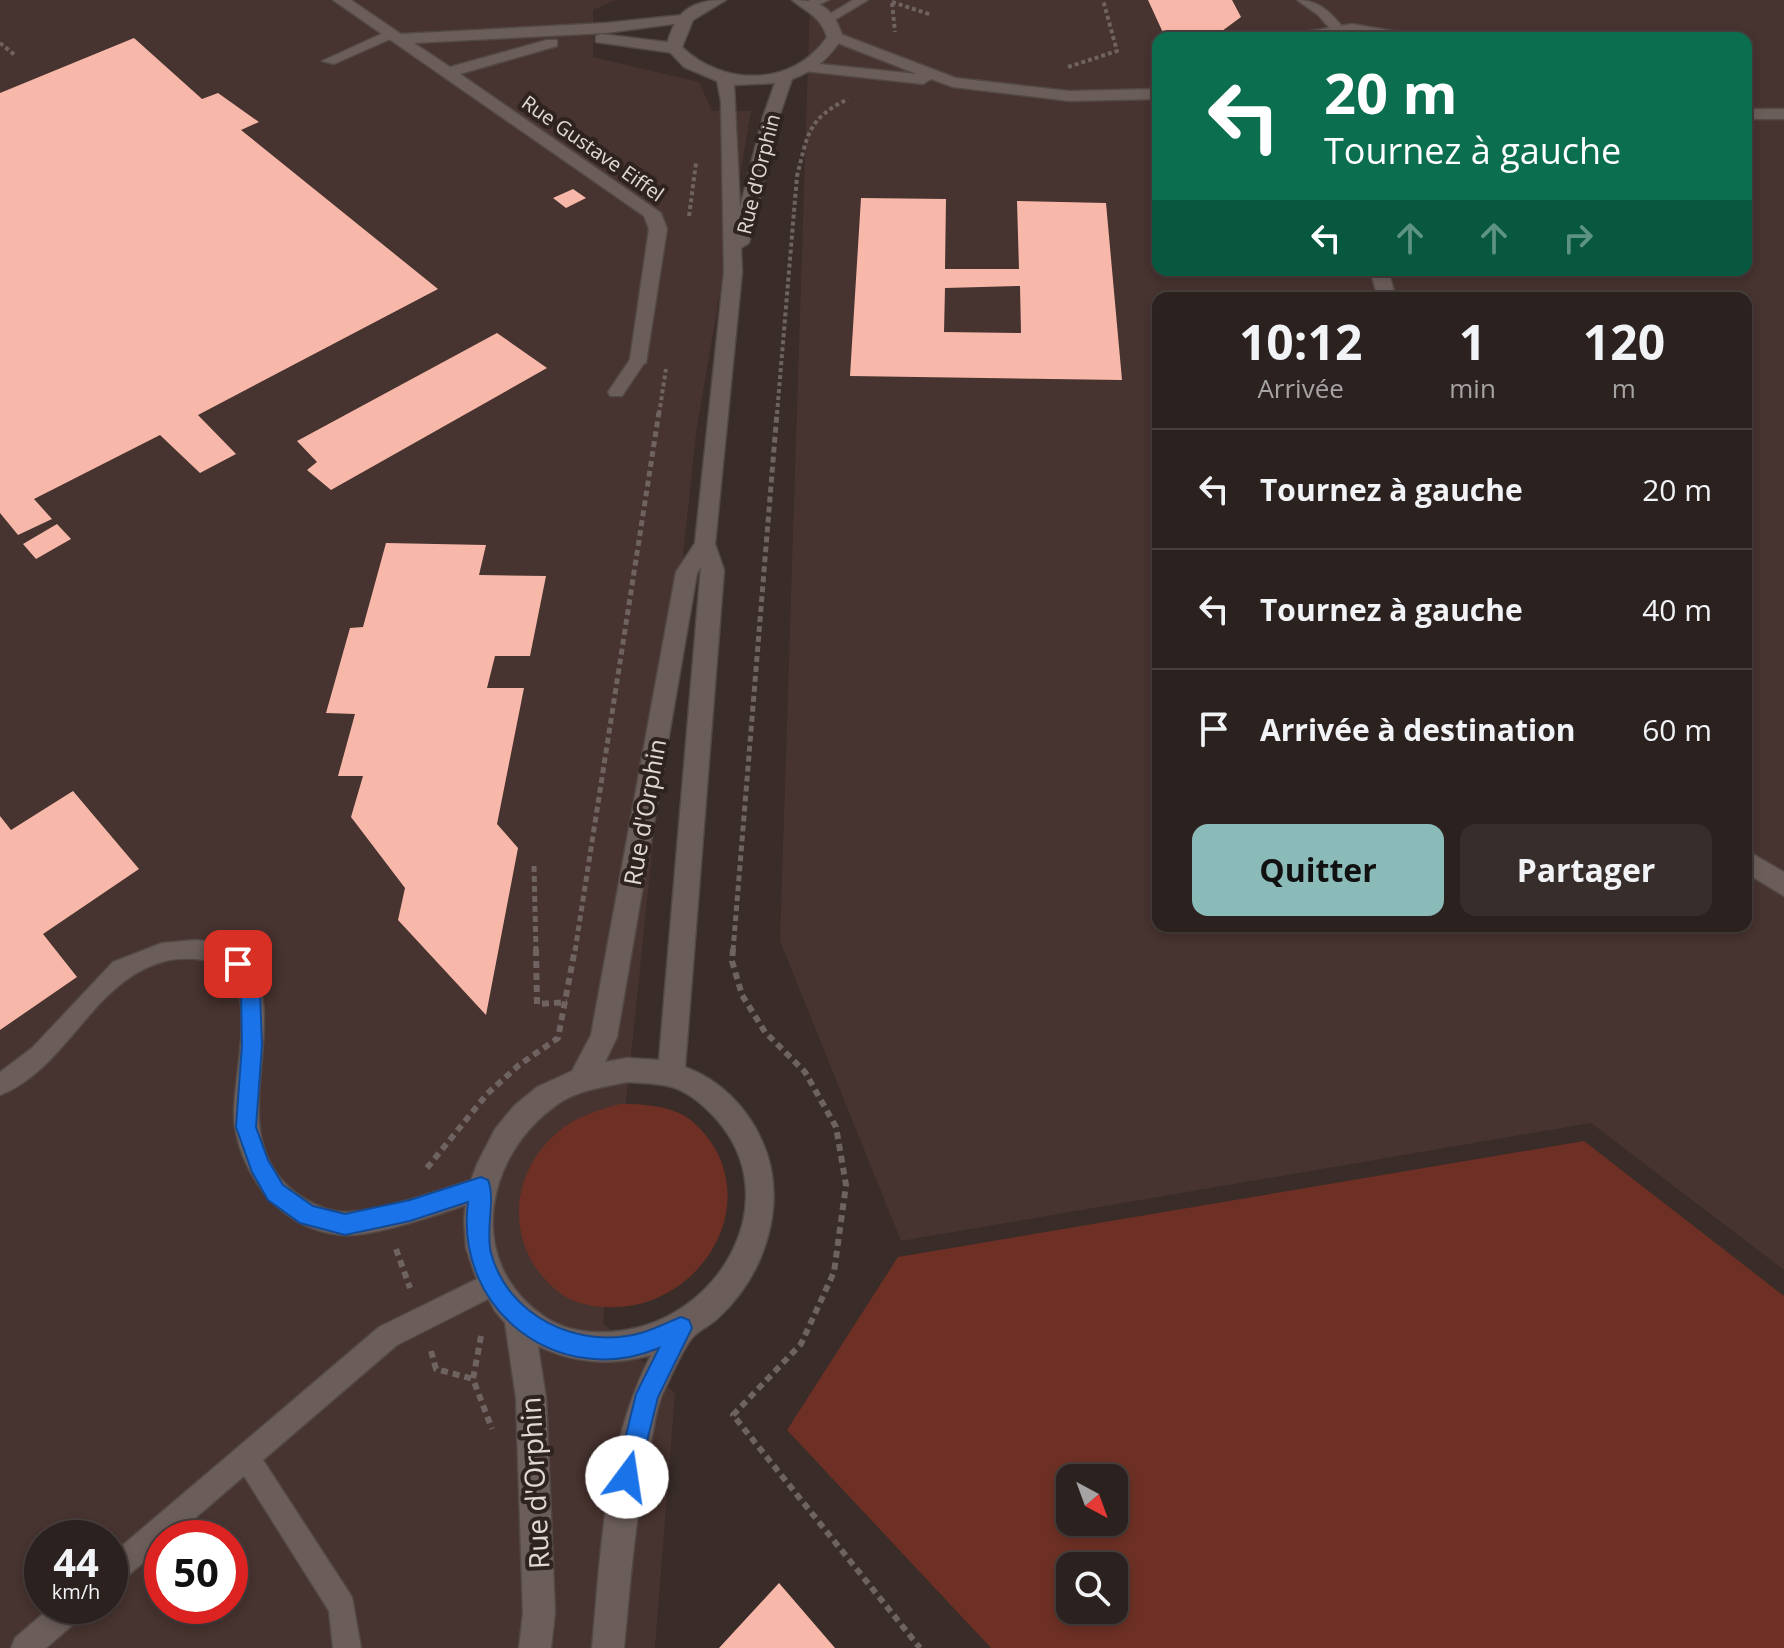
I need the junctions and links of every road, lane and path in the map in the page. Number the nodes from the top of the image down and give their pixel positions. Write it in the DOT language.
graph roads {
  1 [pos="341,0"];
  2 [pos="862,0"];
  3 [pos="1103,0"];
  4 [pos="1303,0"];
  5 [pos="710,1"];
  6 [pos="811,1"];
  7 [pos="892,2"];
  8 [pos="932,15"];
  9 [pos="687,17"];
  10 [pos="829,18"];
  11 [pos="1338,29"];
  12 [pos="1326,32"];
  13 [pos="1377,32"];
  14 [pos="394,36"];
  15 [pos="485,36"];
  16 [pos="835,37"];
  17 [pos="0,43"];
  18 [pos="674,48"];
  19 [pos="16,56"];
  20 [pos="425,57"];
  21 [pos="499,58"];
  22 [pos="329,61"];
  23 [pos="810,68"];
  24 [pos="447,73"];
  25 [pos="785,77"];
  26 [pos="725,78"];
  27 [pos="953,82"];
  28 [pos="467,86"];
  29 [pos="1152,93"];
  30 [pos="1069,96"];
  31 [pos="850,97"];
  32 [pos="1752,114"];
  33 [pos="1784,114"];
  34 [pos="697,158"];
  35 [pos="688,221"];
  36 [pos="733,272"];
  37 [pos="639,359"];
  38 [pos="667,361"];
  39 [pos="616,392"];
  40 [pos="705,544"];
  41 [pos="1752,864"];
  42 [pos="534,866"];
  43 [pos="1784,885"];
  44 [pos="567,1002"];
  45 [pos="671,1075"];
  46 [pos="582,1079"];
  47 [pos="0,1085"];
  48 [pos="421,1171"];
  49 [pos="481,1188"];
  50 [pos="491,1284"];
  51 [pos="519,1319"];
  52 [pos="681,1328"];
  53 [pos="246,1456"];
  54 [pos="128,1558"];
  55 [pos="52,1624"];
  56 [pos="25,1648"];
  57 [pos="347,1648"];
  58 [pos="535,1648"];
  59 [pos="608,1648"];
  60 [pos="920,1648"];
  1 -- 14 [label="main road, Rue Gustave Eiffel"];
  2 -- 10 [label="lane"];
  3 -- 30 [label="path"];
  4 -- 11 [label="lane"];
  5 -- 9 [label="main road"];
  6 -- 10 [label="main road"];
  7 -- 8 [label="path"];
  9 -- 15 [label="main road"];
  9 -- 18 [label="main road"];
  10 -- 16 [label="main road"];
  11 -- 12 [label="main road"];
  11 -- 13 [label="main road"];
  14 -- 15 [label="main road"];
  14 -- 20 [label="main road, Rue Gustave Eiffel"];
  14 -- 22 [label="lane"];
  15 -- 20 [label="main road"];
  16 -- 23 [label="main road"];
  16 -- 27 [label="main road"];
  17 -- 19 [label="path"];
  18 -- 21 [label="main road"];
  18 -- 26 [label="main road"];
  20 -- 24 [label="main road, Rue Gustave Eiffel"];
  21 -- 24 [label="main road"];
  21 -- 28 [label="main road"];
  23 -- 25 [label="main road"];
  23 -- 27 [label="main road"];
  24 -- 28 [label="main road, Rue Gustave Eiffel"];
  25 -- 26 [label="main road"];
  25 -- 36 [label="main road, Rue d'Orphin"];
  26 -- 36 [label="main road, Rue d'Orphin"];
  27 -- 30 [label="main road"];
  28 -- 37 [label="main road, Rue Gustave Eiffel"];
  29 -- 30 [label="main road"];
  31 -- 60 [label="path"];
  32 -- 33 [label="main road"];
  34 -- 35 [label="path"];
  36 -- 40 [label="main road, Rue d'Orphin"];
  37 -- 39 [label="lane"];
  38 -- 44 [label="path"];
  40 -- 45 [label="main road, Rue d'Orphin"];
  40 -- 46 [label="main road, Rue d'Orphin"];
  41 -- 43 [label="main road"];
  42 -- 44 [label="path"];
  44 -- 48 [label="path"];
  45 -- 46 [label="main road"];
  45 -- 52 [label="main road"];
  46 -- 49 [label="main road"];
  47 -- 49 [label="lane"];
  49 -- 50 [label="main road"];
  50 -- 51 [label="main road"];
  50 -- 53 [label="lane"];
  51 -- 52 [label="main road"];
  51 -- 58 [label="main road, Rue d'Orphin"];
  52 -- 59 [label="main road"];
  53 -- 54 [label="lane"];
  53 -- 57 [label="lane"];
  55 -- 56 [label="lane"];
}
